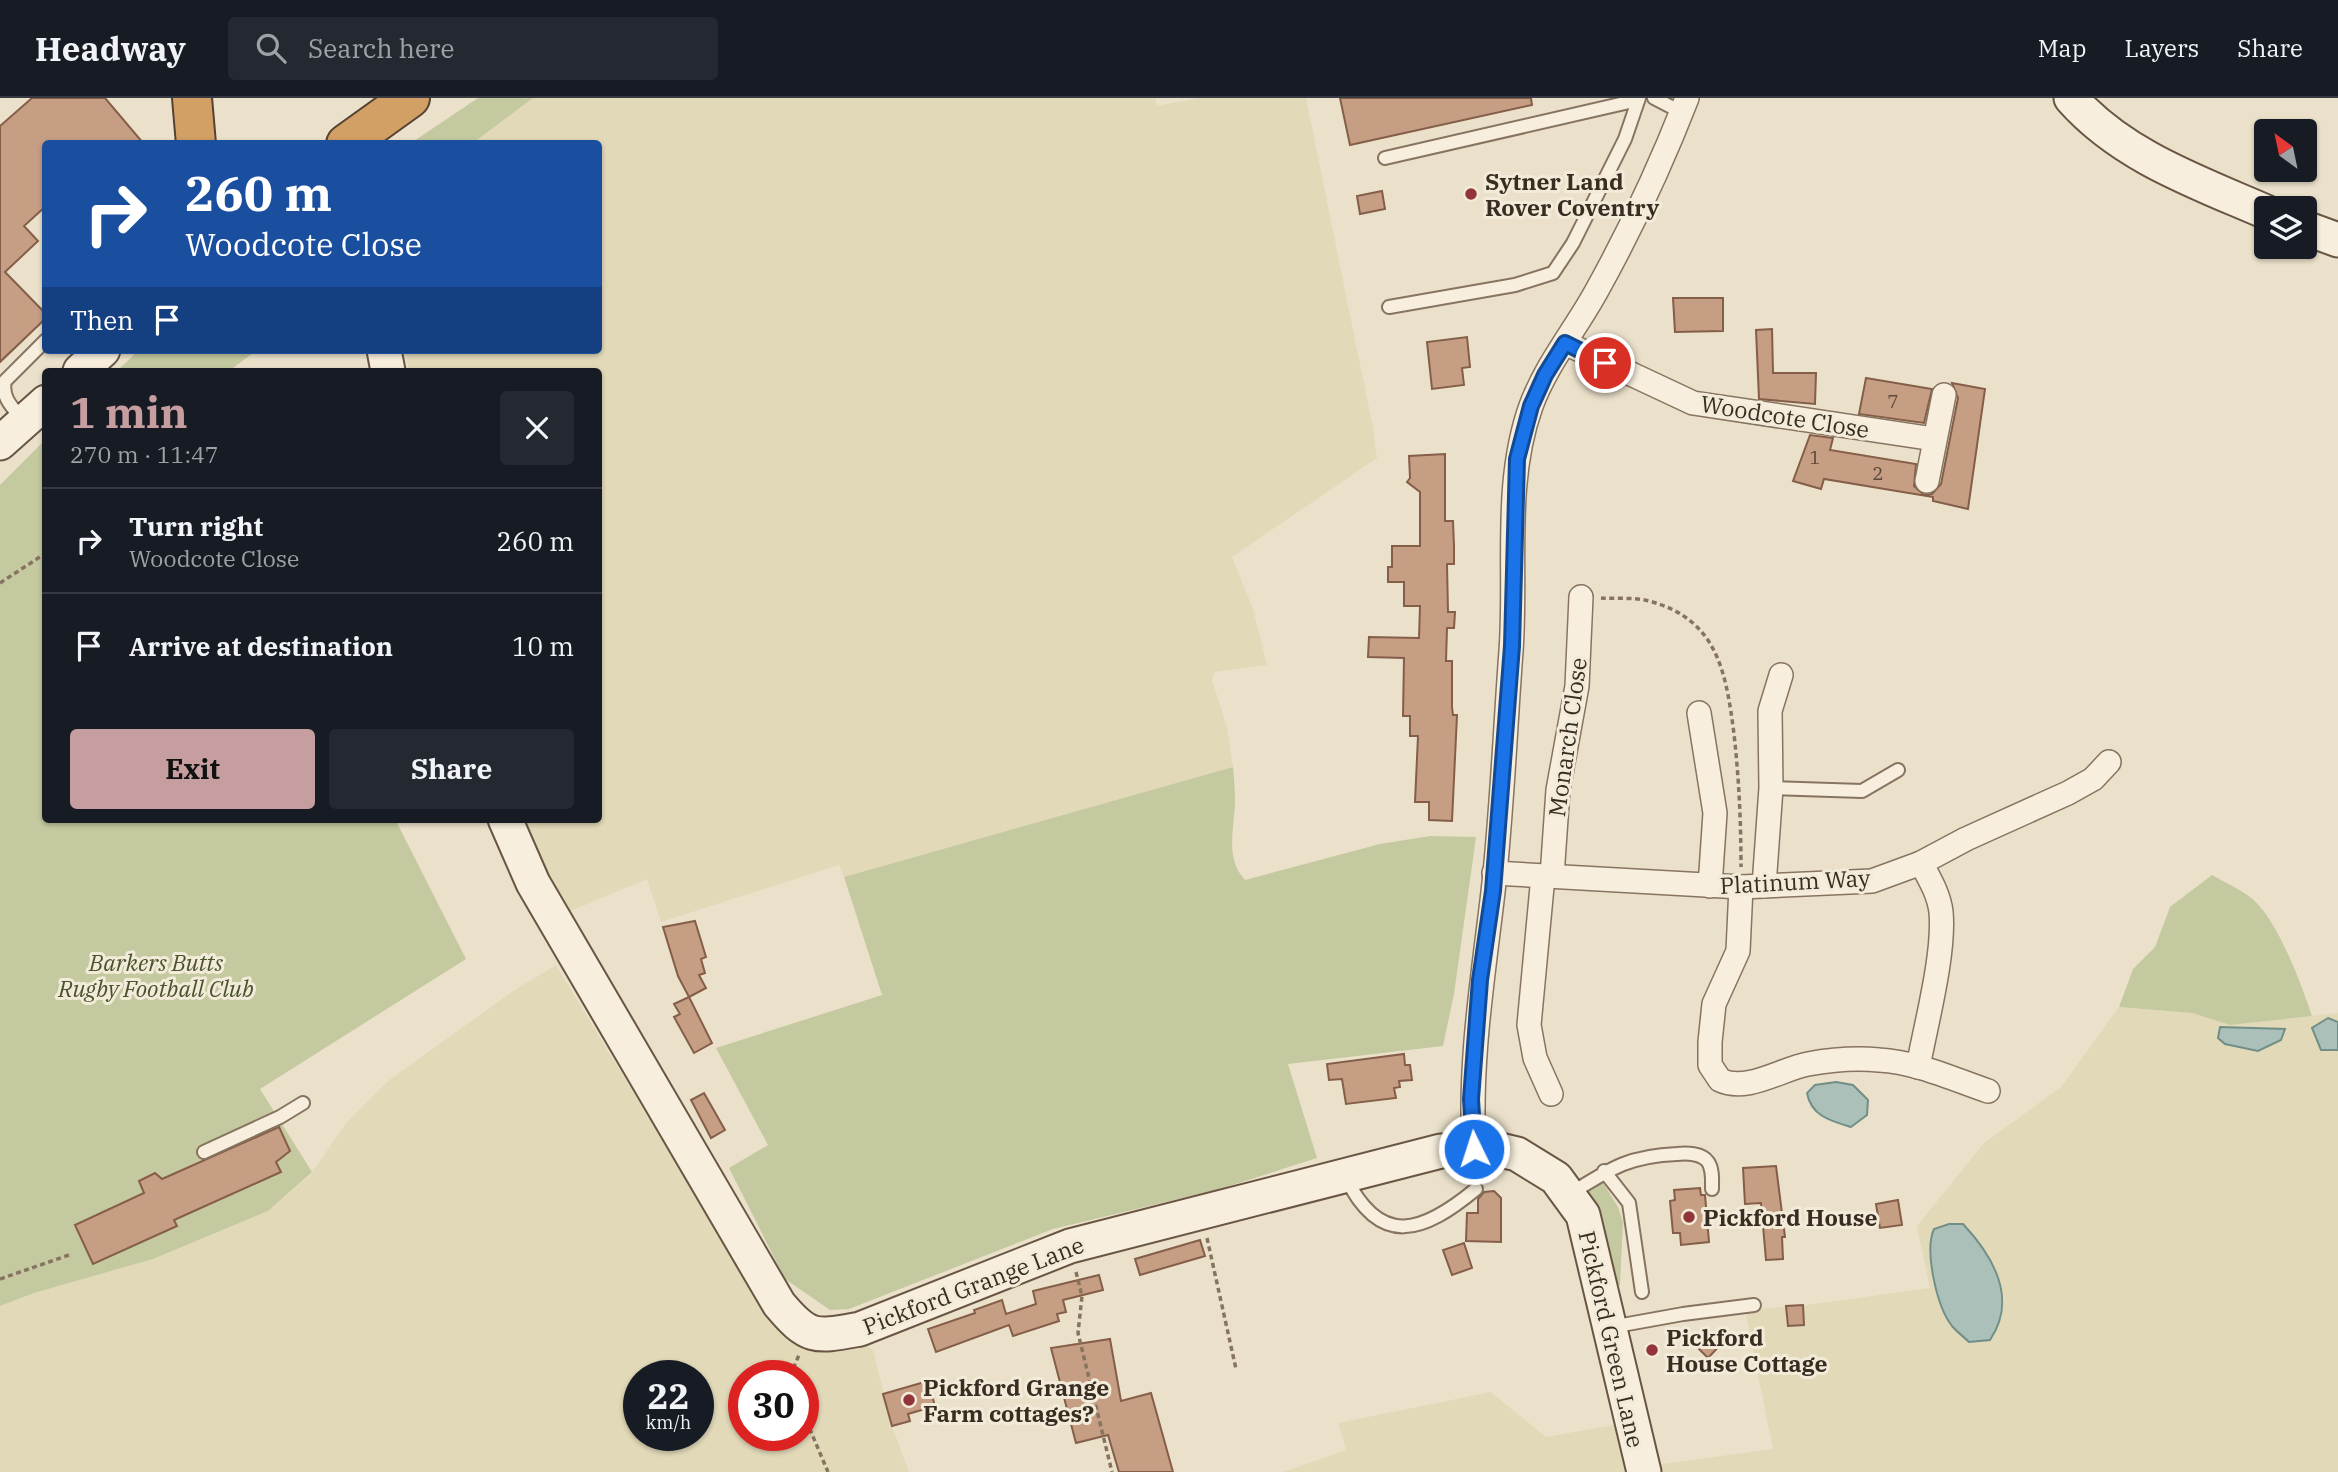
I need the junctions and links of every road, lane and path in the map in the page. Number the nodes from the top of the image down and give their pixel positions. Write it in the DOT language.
graph roads {
  1 [pos="192,98"];
  2 [pos="410,98"];
  3 [pos="1654,98"];
  4 [pos="2071,98"];
  5 [pos="1639,99"];
  6 [pos="1684,105"];
  7 [pos="196,140"];
  8 [pos="352,140"];
  9 [pos="1385,158"];
  10 [pos="2254,207"];
  11 [pos="2317,232"];
  12 [pos="2338,240"];
  13 [pos="1389,307"];
  14 [pos="1565,343"];
  15 [pos="42,344"];
  16 [pos="99,354"];
  17 [pos="83,368"];
  18 [pos="1944,395"];
  19 [pos="35,412"];
  20 [pos="1934,439"];
  21 [pos="0,443"];
  22 [pos="1927,481"];
  23 [pos="42,556"];
  24 [pos="0,583"];
  25 [pos="1581,597"];
  26 [pos="1781,675"];
  27 [pos="1699,713"];
  28 [pos="2109,762"];
  29 [pos="1898,770"];
  30 [pos="1771,788"];
  31 [pos="507,823"];
  32 [pos="1921,863"];
  33 [pos="1494,873"];
  34 [pos="1547,876"];
  35 [pos="1710,886"];
  36 [pos="1752,886"];
  37 [pos="1918,1067"];
  38 [pos="1988,1091"];
  39 [pos="1552,1094"];
  40 [pos="303,1103"];
  41 [pos="1474,1149"];
  42 [pos="204,1152"];
  43 [pos="1604,1171"];
  44 [pos="1345,1176"];
  45 [pos="1476,1189"];
  46 [pos="1712,1189"];
  47 [pos="1569,1194"];
  48 [pos="1206,1236"];
  49 [pos="69,1255"];
  50 [pos="1074,1263"];
  51 [pos="0,1279"];
  52 [pos="1642,1292"];
  53 [pos="1754,1305"];
  54 [pos="1611,1327"];
  55 [pos="1236,1369"];
  56 [pos="819,1451"];
  57 [pos="828,1472"];
  58 [pos="1112,1472"];
  59 [pos="1644,1472"];
  1 -- 7 [label="highway"];
  2 -- 8 [label="highway"];
  3 -- 6 [label="lane"];
  4 -- 10 [label="street"];
  5 -- 9 [label="lane"];
  5 -- 13 [label="lane"];
  6 -- 14 [label="street"];
  11 -- 12 [label="street"];
  14 -- 20 [label="street, Woodcote Close"];
  14 -- 33 [label="street"];
  15 -- 19 [label="lane"];
  16 -- 17 [label="street"];
  18 -- 20 [label="street"];
  19 -- 21 [label="street"];
  20 -- 22 [label="street"];
  23 -- 24 [label="path"];
  25 -- 34 [label="street, Monarch Close"];
  25 -- 36 [label="path"];
  26 -- 30 [label="street"];
  27 -- 35 [label="street"];
  28 -- 32 [label="street, Platinum Way"];
  29 -- 30 [label="lane"];
  30 -- 36 [label="street"];
  31 -- 44 [label="street, Pickford Grange Lane"];
  32 -- 36 [label="street, Platinum Way"];
  32 -- 37 [label="street"];
  33 -- 34 [label="street, Platinum Way"];
  33 -- 41 [label="street"];
  34 -- 35 [label="street, Platinum Way"];
  34 -- 39 [label="street, Monarch Close"];
  35 -- 36 [label="street, Platinum Way"];
  36 -- 37 [label="street"];
  37 -- 38 [label="street"];
  40 -- 42 [label="lane"];
  41 -- 44 [label="street, Pickford Grange Lane"];
  41 -- 47 [label="street, Pickford Green Lane"];
  43 -- 46 [label="lane"];
  43 -- 47 [label="lane"];
  43 -- 52 [label="lane"];
  44 -- 45 [label="lane"];
  47 -- 54 [label="street, Pickford Green Lane"];
  48 -- 55 [label="path"];
  49 -- 51 [label="path"];
  50 -- 58 [label="path"];
  53 -- 54 [label="lane"];
  54 -- 59 [label="street, Pickford Green Lane"];
  56 -- 57 [label="path"];
}
